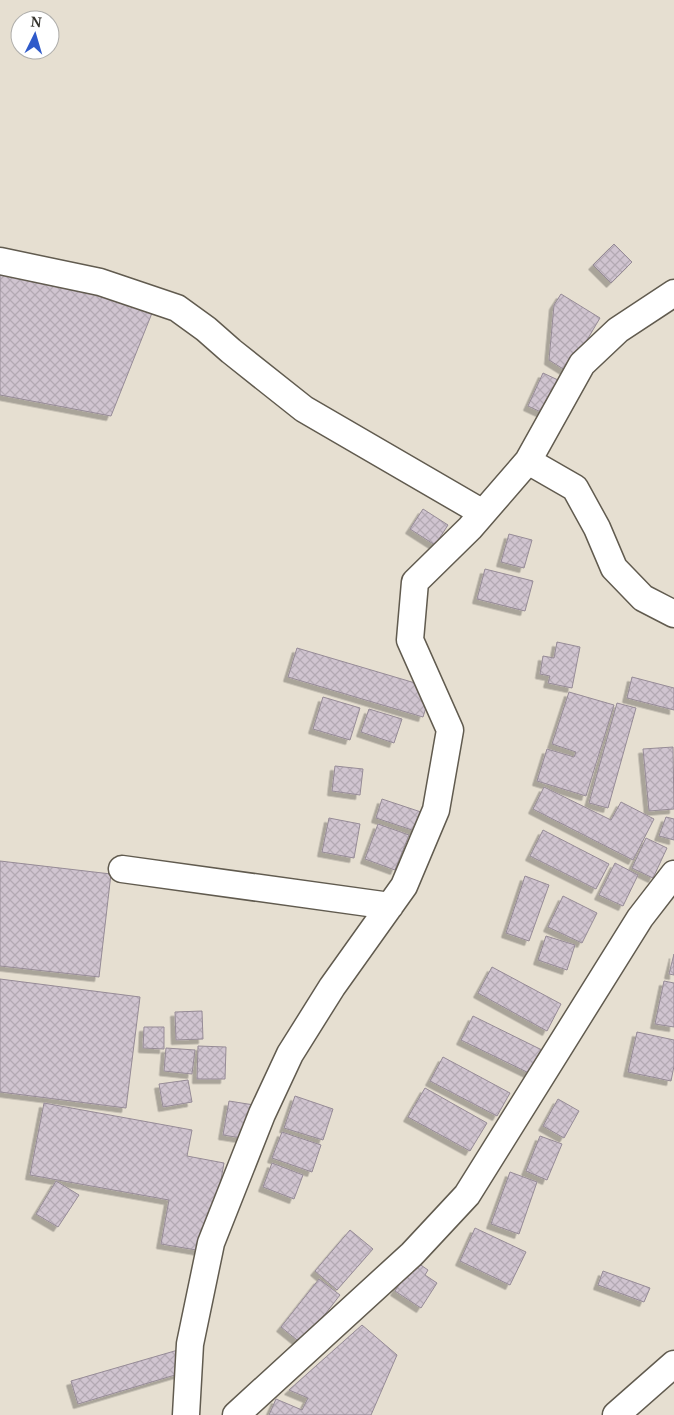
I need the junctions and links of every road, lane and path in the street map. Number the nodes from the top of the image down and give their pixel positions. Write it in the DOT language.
graph roads {
  1 [pos="0,261"];
  2 [pos="674,293"];
  3 [pos="528,461"];
  4 [pos="483,514"];
  5 [pos="674,614"];
  6 [pos="122,869"];
  7 [pos="674,874"];
  8 [pos="390,906"];
  9 [pos="674,1364"];
  10 [pos="186,1415"];
  11 [pos="236,1415"];
  12 [pos="616,1415"];
  1 -- 4 [label="street"];
  2 -- 3 [label="street"];
  3 -- 4 [label="street"];
  3 -- 5 [label="street"];
  4 -- 8 [label="street"];
  6 -- 8 [label="street"];
  7 -- 11 [label="street"];
  8 -- 10 [label="street"];
  9 -- 12 [label="street"];
}
